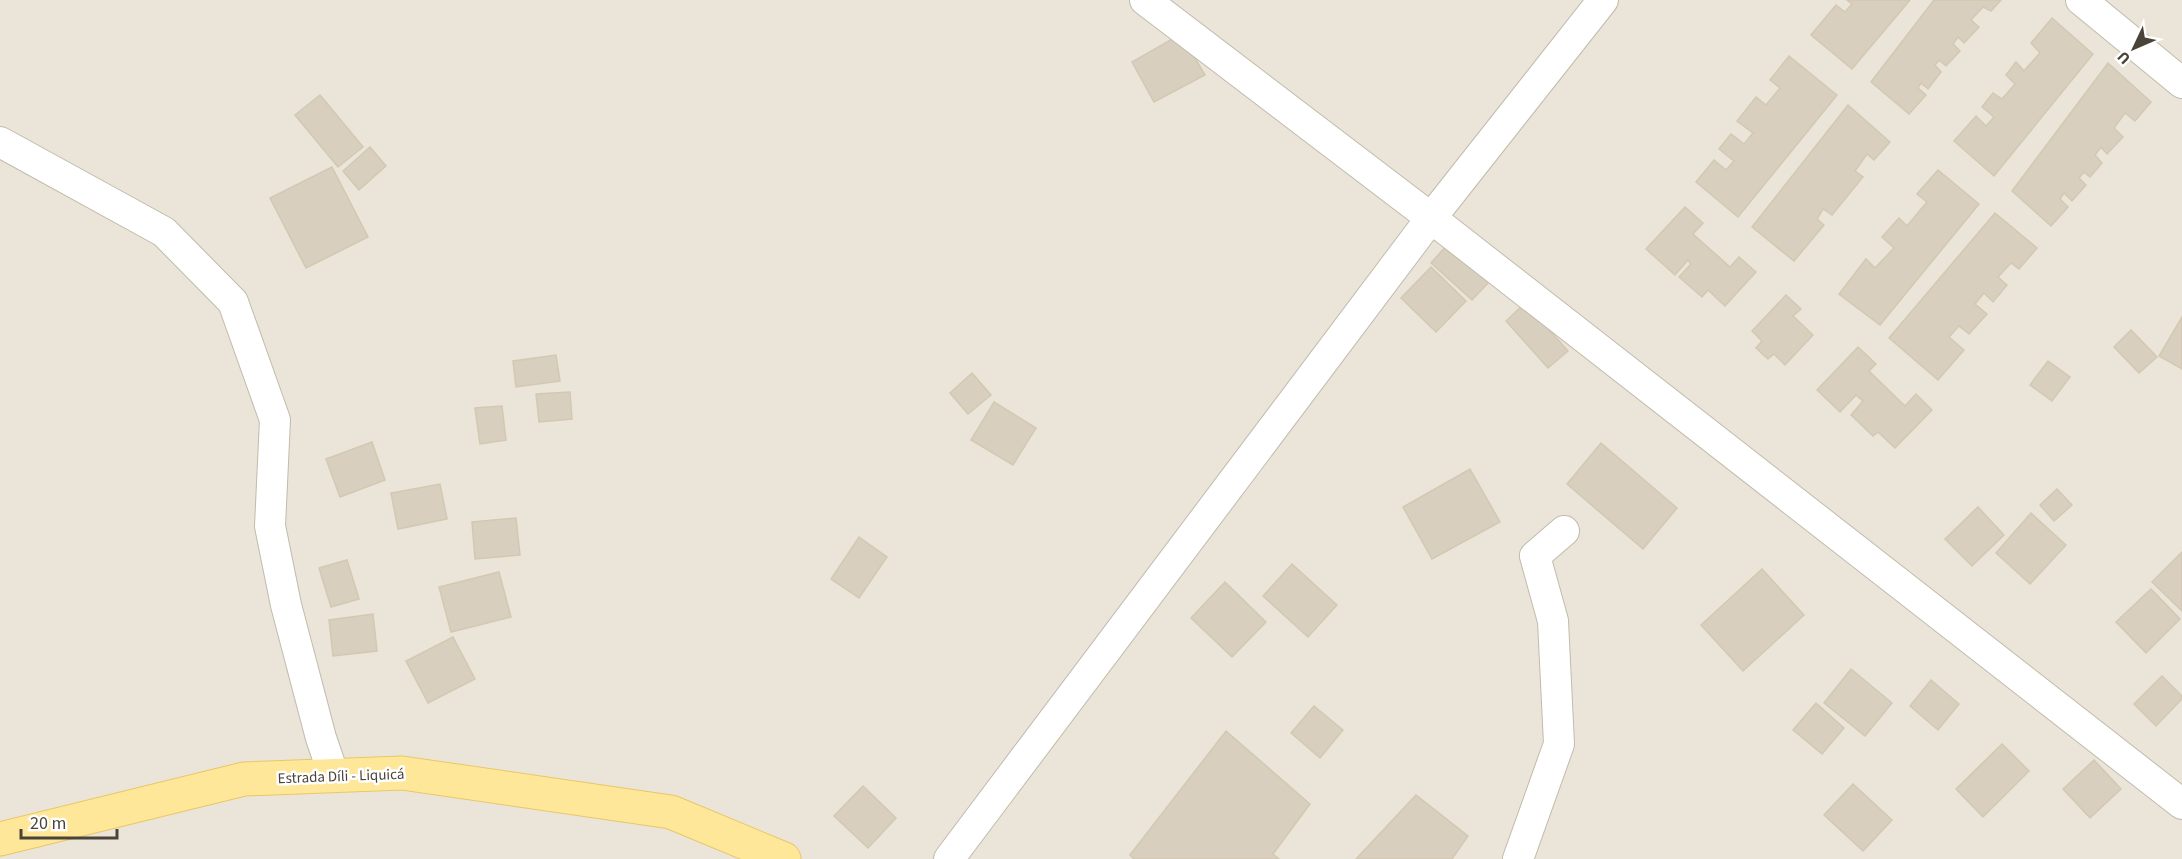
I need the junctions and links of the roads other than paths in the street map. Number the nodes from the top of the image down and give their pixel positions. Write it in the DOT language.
graph roads {
  1 [pos="1145,0"];
  2 [pos="1603,0"];
  3 [pos="2081,0"];
  4 [pos="2182,83"];
  5 [pos="0,142"];
  6 [pos="1431,218"];
  7 [pos="1564,531"];
  8 [pos="334,776"];
  9 [pos="2182,804"];
  10 [pos="0,839"];
  11 [pos="784,859"];
  12 [pos="949,859"];
  13 [pos="1518,859"];
  1 -- 6 [label="street"];
  2 -- 6 [label="street"];
  3 -- 4 [label="street"];
  5 -- 8 [label="street"];
  6 -- 9 [label="street"];
  6 -- 12 [label="street"];
  7 -- 13 [label="street"];
  8 -- 10 [label="main road, Estrada Díli - Liquicá"];
  8 -- 11 [label="main road, Estrada Díli - Liquicá"];
}
